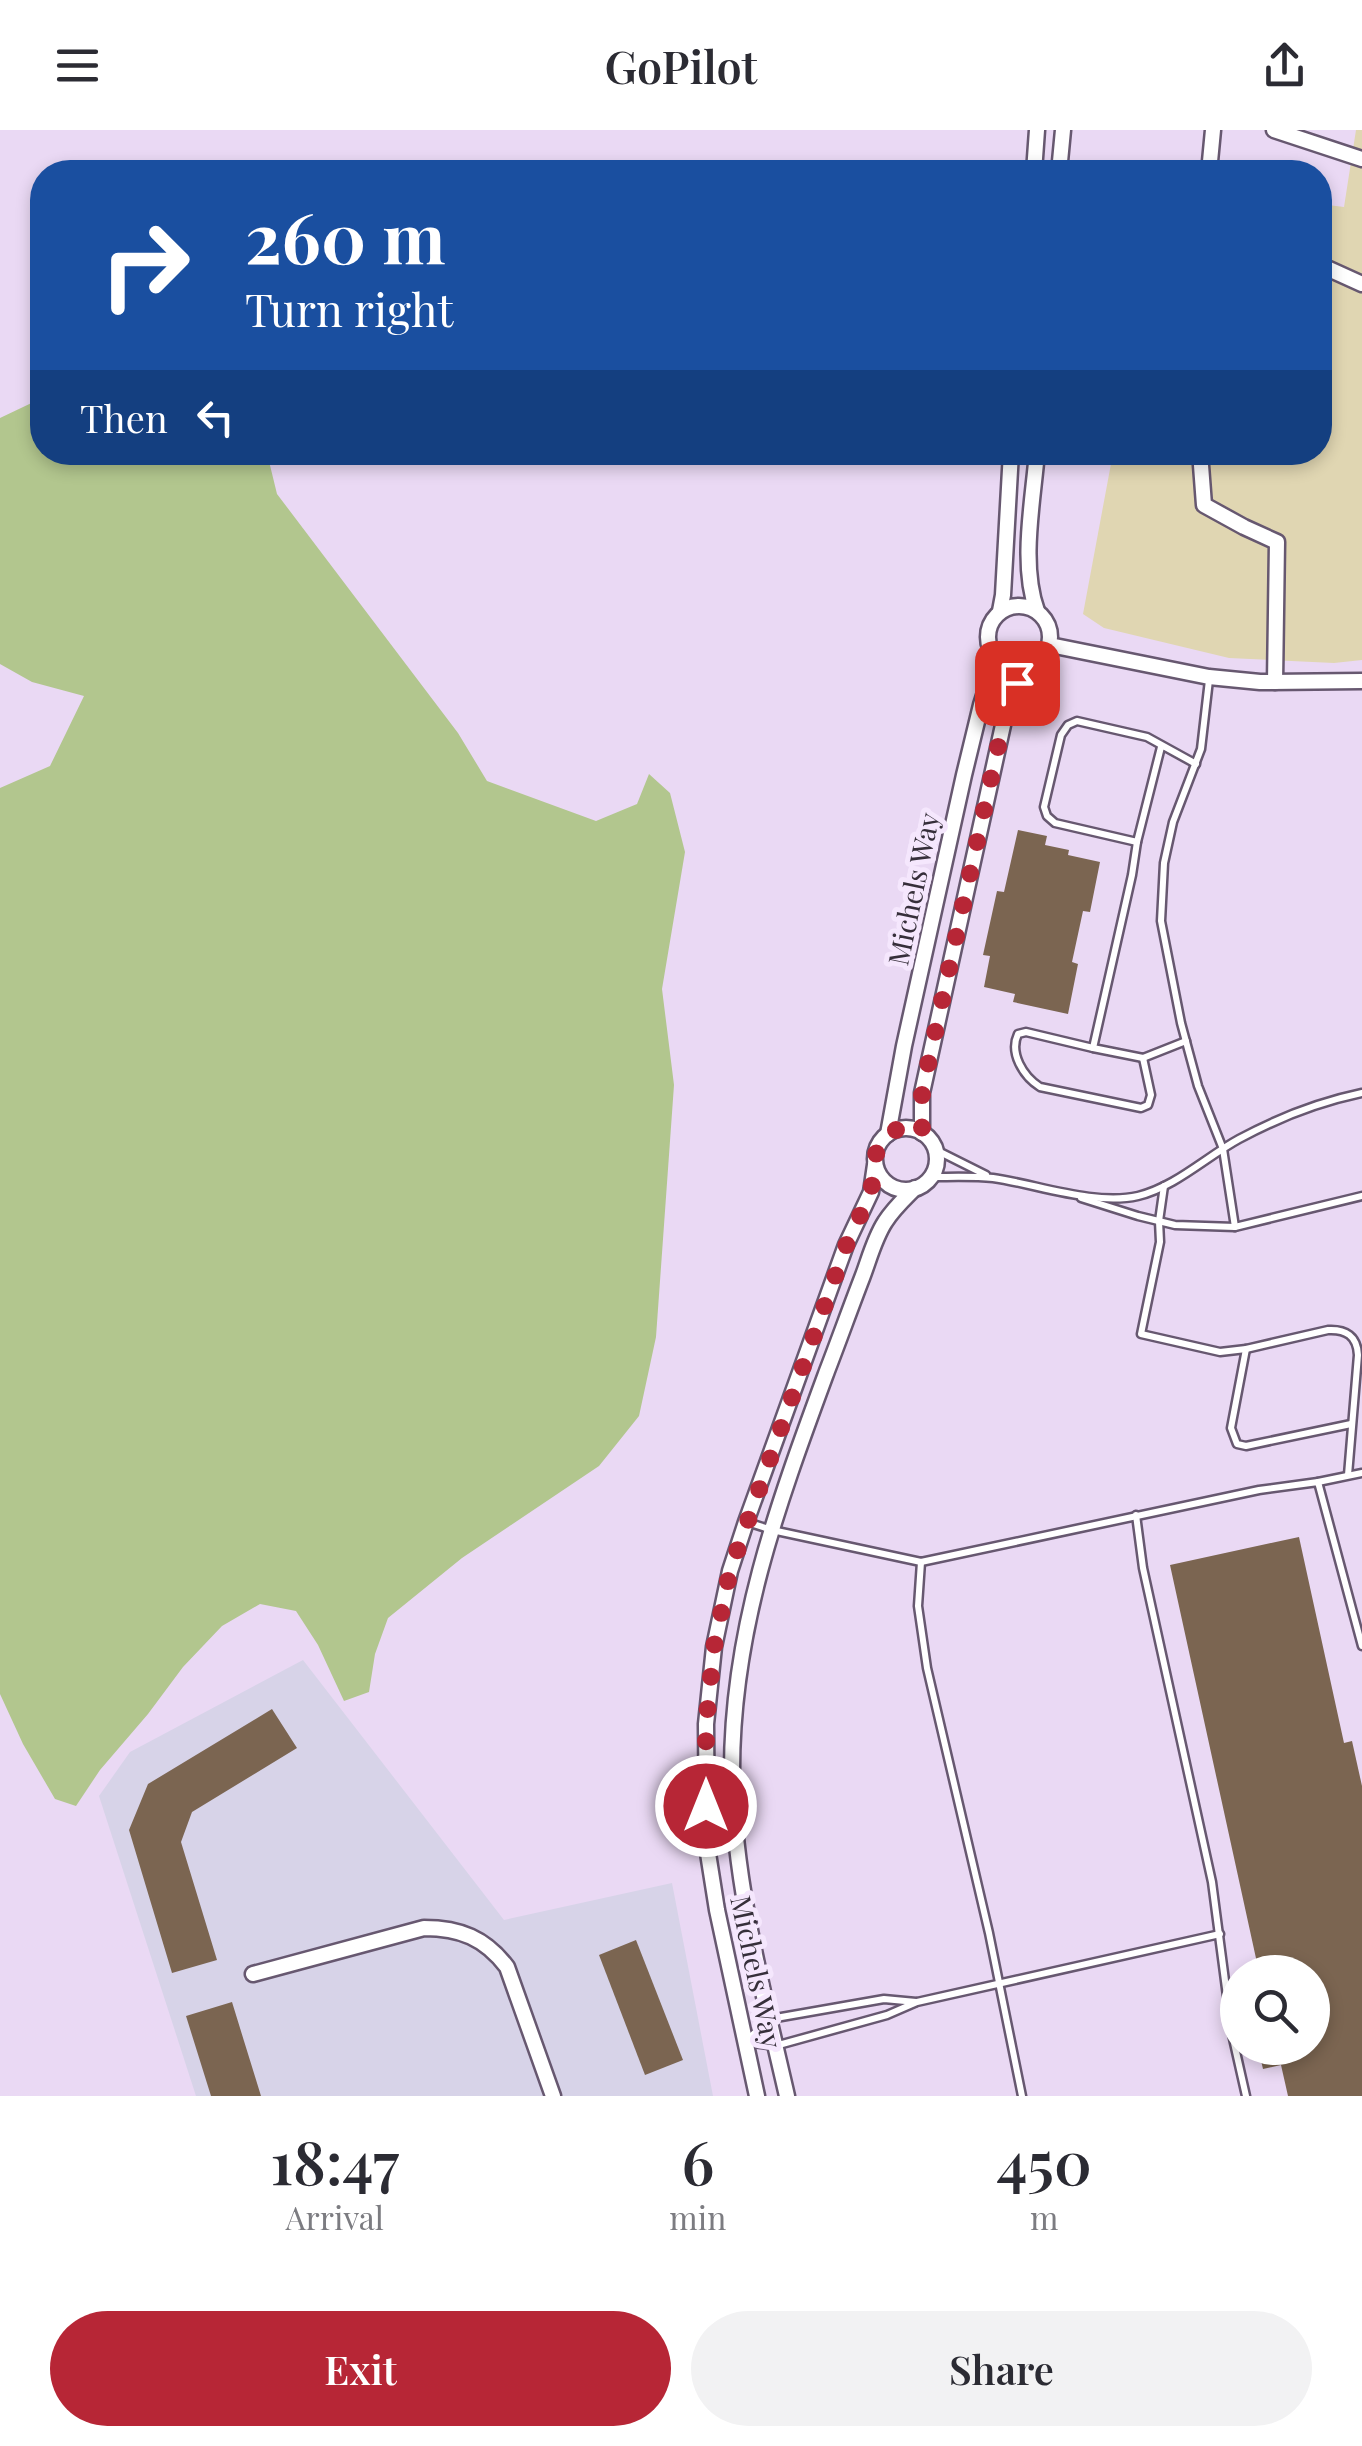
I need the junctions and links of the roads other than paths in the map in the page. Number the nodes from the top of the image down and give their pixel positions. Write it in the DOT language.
graph roads {
  1 [pos="1037,130"];
  2 [pos="1062,130"];
  3 [pos="1213,130"];
  4 [pos="1274,130"];
  5 [pos="1362,159"];
  6 [pos="1035,160"];
  7 [pos="1060,160"];
  8 [pos="1210,160"];
  9 [pos="1332,270"];
  10 [pos="1362,284"];
  11 [pos="1009,465"];
  12 [pos="1036,465"];
  13 [pos="1201,465"];
  14 [pos="1000,611"];
  15 [pos="1037,611"];
  16 [pos="1050,645"];
  17 [pos="993,656"];
  18 [pos="1031,666"];
  19 [pos="1209,678"];
  20 [pos="1362,680"];
  21 [pos="1276,682"];
  22 [pos="1161,747"];
  23 [pos="1196,764"];
  24 [pos="1136,842"];
  25 [pos="1186,1041"];
  26 [pos="1093,1048"];
  27 [pos="1142,1058"];
  28 [pos="1362,1093"];
  29 [pos="922,1133"];
  30 [pos="888,1134"];
  31 [pos="934,1148"];
  32 [pos="1223,1149"];
  33 [pos="875,1165"];
  34 [pos="931,1177"];
  35 [pos="991,1178"];
  36 [pos="1164,1186"];
  37 [pos="915,1188"];
  38 [pos="1065,1193"];
  39 [pos="1362,1196"];
  40 [pos="1159,1221"];
  41 [pos="1235,1227"];
  42 [pos="1246,1349"];
  43 [pos="1352,1424"];
  44 [pos="1362,1473"];
  45 [pos="1348,1475"];
  46 [pos="1318,1482"];
  47 [pos="1136,1515"];
  48 [pos="746,1522"];
  49 [pos="772,1530"];
  50 [pos="921,1562"];
  51 [pos="1362,1646"];
  52 [pos="1220,1934"];
  53 [pos="253,1974"];
  54 [pos="998,1984"];
  55 [pos="917,2002"];
  56 [pos="770,2019"];
  57 [pos="745,2042"];
  58 [pos="775,2046"];
  59 [pos="553,2096"];
  60 [pos="757,2096"];
  61 [pos="786,2096"];
  62 [pos="1022,2096"];
  63 [pos="1246,2096"];
  1 -- 6 [label="street"];
  2 -- 7 [label="street"];
  3 -- 8 [label="street"];
  4 -- 5 [label="street"];
  9 -- 10 [label="street"];
  11 -- 14 [label="street"];
  12 -- 15 [label="street"];
  13 -- 21 [label="street"];
  14 -- 15 [label="street"];
  14 -- 17 [label="street"];
  15 -- 16 [label="street"];
  16 -- 18 [label="street"];
  16 -- 19 [label="street"];
  17 -- 18 [label="street"];
  17 -- 30 [label="street, Michels Way"];
  18 -- 29 [label="street, Michels Way"];
  19 -- 21 [label="street"];
  19 -- 23 [label="lane"];
  20 -- 21 [label="street"];
  22 -- 23 [label="lane"];
  22 -- 24 [label="lane"];
  22 -- 24 [label="lane"];
  23 -- 25 [label="lane"];
  24 -- 26 [label="lane"];
  25 -- 27 [label="lane"];
  25 -- 32 [label="lane"];
  26 -- 27 [label="lane"];
  26 -- 27 [label="lane"];
  28 -- 32 [label="lane"];
  29 -- 30 [label="street"];
  29 -- 31 [label="street"];
  30 -- 33 [label="street"];
  31 -- 34 [label="street"];
  31 -- 35 [label="lane"];
  32 -- 36 [label="lane"];
  32 -- 41 [label="lane"];
  33 -- 37 [label="street"];
  33 -- 48 [label="street, Michels Way"];
  34 -- 35 [label="lane"];
  34 -- 37 [label="street"];
  35 -- 38 [label="lane"];
  36 -- 38 [label="lane"];
  36 -- 40 [label="lane"];
  37 -- 49 [label="street, Michels Way"];
  38 -- 40 [label="lane"];
  39 -- 41 [label="lane"];
  40 -- 41 [label="lane"];
  40 -- 42 [label="lane"];
  42 -- 43 [label="lane"];
  42 -- 43 [label="lane"];
  43 -- 45 [label="lane"];
  44 -- 45 [label="lane"];
  45 -- 46 [label="lane"];
  46 -- 47 [label="lane"];
  46 -- 51 [label="lane"];
  47 -- 50 [label="lane"];
  47 -- 52 [label="lane"];
  48 -- 49 [label="lane"];
  48 -- 57 [label="street, Michels Way"];
  49 -- 50 [label="lane"];
  49 -- 56 [label="street, Michels Way"];
  50 -- 54 [label="lane"];
  52 -- 54 [label="lane"];
  52 -- 63 [label="lane"];
  53 -- 59 [label="street"];
  54 -- 55 [label="lane"];
  54 -- 62 [label="lane"];
  55 -- 56 [label="lane"];
  55 -- 58 [label="lane"];
  56 -- 57 [label="lane"];
  56 -- 58 [label="street, Michels Way"];
  57 -- 58 [label="lane"];
  57 -- 60 [label="street, Michels Way"];
  58 -- 61 [label="street, Michels Way"];
}
